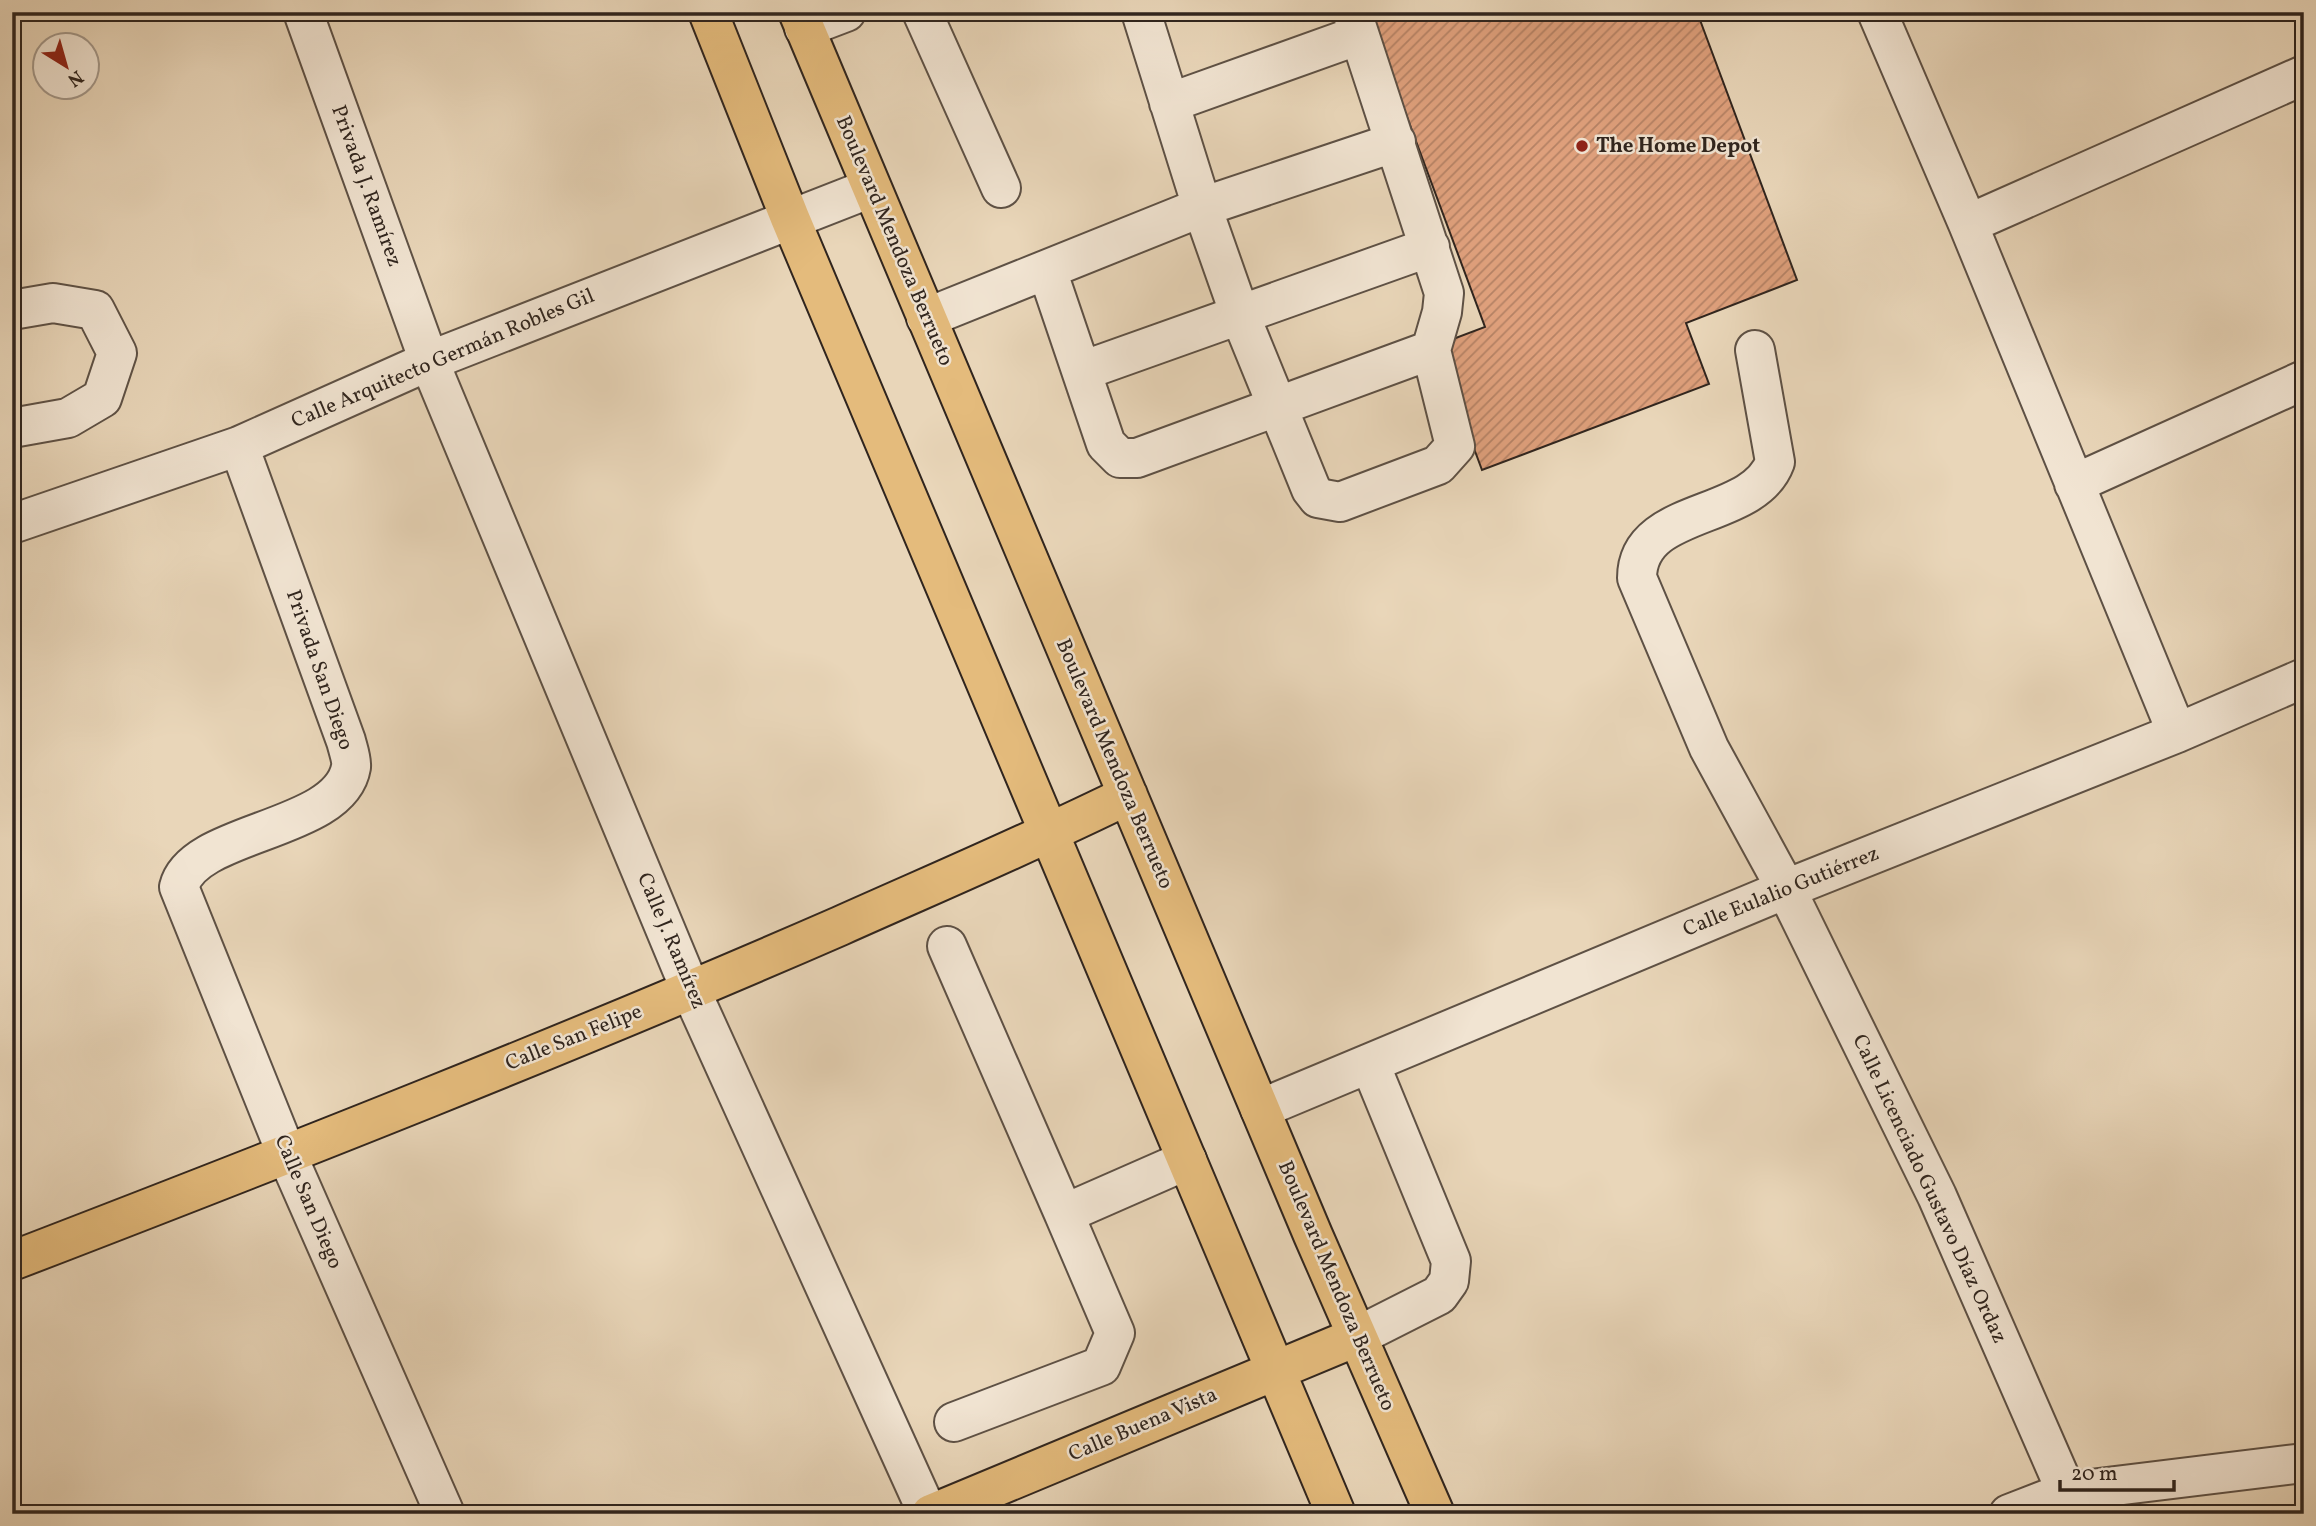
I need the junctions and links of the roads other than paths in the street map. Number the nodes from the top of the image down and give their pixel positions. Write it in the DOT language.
graph roads {
  1 [pos="303,12"];
  2 [pos="708,12"];
  3 [pos="846,12"];
  4 [pos="922,12"];
  5 [pos="1141,12"];
  6 [pos="1877,12"];
  7 [pos="801,20"];
  8 [pos="1355,24"];
  9 [pos="2304,75"];
  10 [pos="1169,103"];
  11 [pos="1396,142"];
  12 [pos="871,188"];
  13 [pos="1001,188"];
  14 [pos="1202,208"];
  15 [pos="790,218"];
  16 [pos="1968,223"];
  17 [pos="1430,247"];
  18 [pos="1047,270"];
  19 [pos="12,310"];
  20 [pos="1240,315"];
  21 [pos="926,318"];
  22 [pos="1431,350"];
  23 [pos="1755,350"];
  24 [pos="429,361"];
  25 [pos="1082,371"];
  26 [pos="2304,380"];
  27 [pos="1279,406"];
  28 [pos="12,428"];
  29 [pos="239,446"];
  30 [pos="2074,484"];
  31 [pos="13,521"];
  32 [pos="2304,678"];
  33 [pos="2177,733"];
  34 [pos="1128,795"];
  35 [pos="1051,833"];
  36 [pos="179,887"];
  37 [pos="1786,889"];
  38 [pos="947,946"];
  39 [pos="691,991"];
  40 [pos="1370,1064"];
  41 [pos="1260,1109"];
  42 [pos="288,1155"];
  43 [pos="1187,1160"];
  44 [pos="1065,1214"];
  45 [pos="12,1261"];
  46 [pos="1356,1337"];
  47 [pos="1274,1370"];
  48 [pos="954,1422"];
  49 [pos="2304,1463"];
  50 [pos="2071,1503"];
  51 [pos="445,1514"];
  52 [pos="930,1514"];
  53 [pos="1336,1514"];
  54 [pos="1435,1514"];
  55 [pos="2009,1514"];
  1 -- 24 [label="street, Privada J. Ramírez"];
  2 -- 15 [label="main road"];
  3 -- 7 [label="street"];
  4 -- 13 [label="street"];
  5 -- 10 [label="street"];
  6 -- 16 [label="street"];
  7 -- 12 [label="main road, Boulevard Mendoza Berrueto"];
  8 -- 10 [label="street"];
  8 -- 11 [label="street"];
  9 -- 16 [label="street"];
  10 -- 14 [label="street"];
  11 -- 14 [label="street"];
  11 -- 17 [label="street"];
  12 -- 15 [label="street, Calle Arquitecto Germán Robles Gil"];
  12 -- 21 [label="main road, Boulevard Mendoza Berrueto"];
  14 -- 18 [label="street"];
  14 -- 20 [label="street"];
  15 -- 24 [label="street, Calle Arquitecto Germán Robles Gil"];
  15 -- 35 [label="main road"];
  16 -- 30 [label="street"];
  17 -- 20 [label="street"];
  17 -- 22 [label="street"];
  18 -- 21 [label="street"];
  18 -- 25 [label="street"];
  19 -- 28 [label="street"];
  20 -- 25 [label="street"];
  20 -- 27 [label="street"];
  21 -- 34 [label="main road, Boulevard Mendoza Berrueto"];
  22 -- 27 [label="street"];
  22 -- 27 [label="street"];
  23 -- 37 [label="street, Calle Licenciado Gustavo Díaz Ordaz"];
  24 -- 29 [label="street, Calle Arquitecto Germán Robles Gil"];
  24 -- 39 [label="street, Calle J. Ramírez"];
  25 -- 27 [label="street"];
  26 -- 30 [label="street"];
  29 -- 31 [label="street, Calle Arquitecto Germán Robles Gil"];
  29 -- 36 [label="street, Privada San Diego"];
  30 -- 33 [label="street"];
  32 -- 33 [label="street, Calle Eulalio Gutiérrez"];
  33 -- 37 [label="street, Calle Eulalio Gutiérrez"];
  34 -- 35 [label="main road, Calle San Felipe"];
  34 -- 41 [label="main road, Boulevard Mendoza Berrueto"];
  35 -- 39 [label="main road, Calle San Felipe"];
  35 -- 43 [label="main road"];
  36 -- 42 [label="street, Calle San Diego"];
  37 -- 40 [label="street, Calle Eulalio Gutiérrez"];
  37 -- 50 [label="street, Calle Licenciado Gustavo Díaz Ordaz"];
  38 -- 44 [label="street"];
  39 -- 42 [label="main road, Calle San Felipe"];
  39 -- 52 [label="street, Calle J. Ramírez"];
  40 -- 41 [label="street, Calle Eulalio Gutiérrez"];
  40 -- 46 [label="street"];
  41 -- 46 [label="main road, Boulevard Mendoza Berrueto"];
  42 -- 45 [label="main road, Calle San Felipe"];
  42 -- 51 [label="street, Calle San Diego"];
  43 -- 44 [label="street"];
  43 -- 47 [label="main road"];
  44 -- 48 [label="street"];
  46 -- 47 [label="main road, Calle Buena Vista"];
  46 -- 54 [label="main road, Boulevard Mendoza Berrueto"];
  47 -- 52 [label="main road, Calle Buena Vista"];
  47 -- 53 [label="main road"];
  49 -- 50 [label="street"];
  50 -- 55 [label="street"];
}
